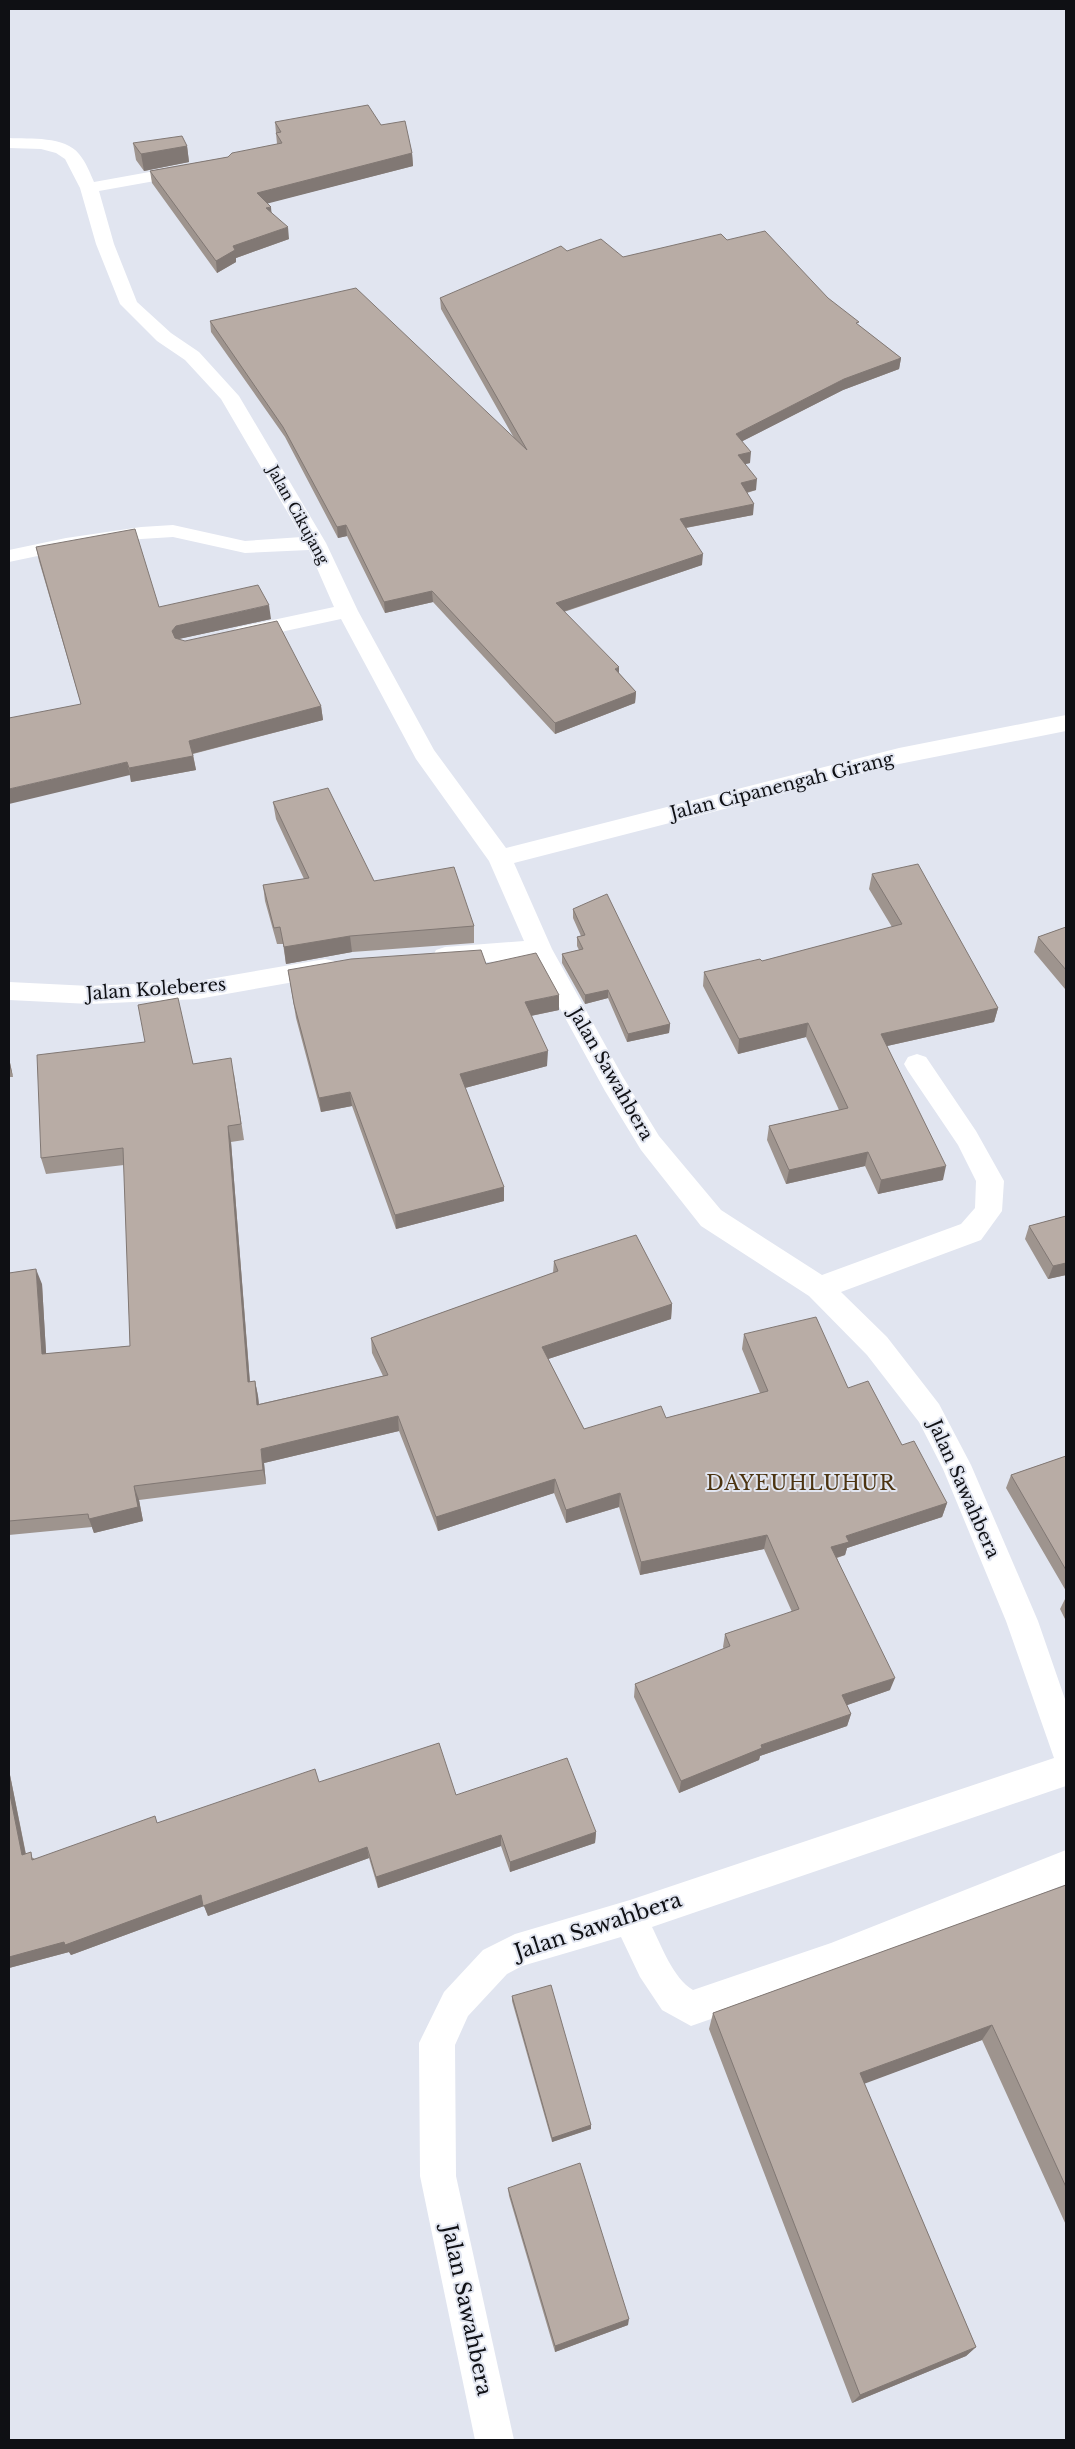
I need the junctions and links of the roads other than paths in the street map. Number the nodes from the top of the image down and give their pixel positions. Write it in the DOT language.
graph roads {
  1 [pos="9,143"];
  2 [pos="204,167"];
  3 [pos="89,188"];
  4 [pos="316,543"];
  5 [pos="9,556"];
  6 [pos="347,611"];
  7 [pos="226,637"];
  8 [pos="1066,723"];
  9 [pos="500,858"];
  10 [pos="540,949"];
  11 [pos="422,958"];
  12 [pos="352,963"];
  13 [pos="9,991"];
  14 [pos="917,1064"];
  15 [pos="819,1288"];
  16 [pos="1066,1748"];
  17 [pos="1066,1770"];
  18 [pos="1066,1867"];
  19 [pos="630,1917"];
  20 [pos="495,2440"];
  1 -- 3 [label="street, Jalan Cikujang"];
  2 -- 3 [label="street"];
  3 -- 4 [label="street, Jalan Cikujang"];
  4 -- 5 [label="street"];
  4 -- 6 [label="street, Jalan Cikujang"];
  6 -- 7 [label="street"];
  6 -- 9 [label="street, Jalan Cikujang"];
  8 -- 9 [label="street, Jalan Cipanengah Girang"];
  9 -- 10 [label="street, Jalan Cikujang"];
  10 -- 11 [label="street"];
  10 -- 15 [label="street, Jalan Sawahbera"];
  12 -- 13 [label="street, Jalan Koleberes"];
  14 -- 15 [label="street"];
  15 -- 16 [label="street, Jalan Sawahbera"];
  17 -- 19 [label="street, Jalan Sawahbera"];
  18 -- 19 [label="street"];
  19 -- 20 [label="street, Jalan Sawahbera"];
}
